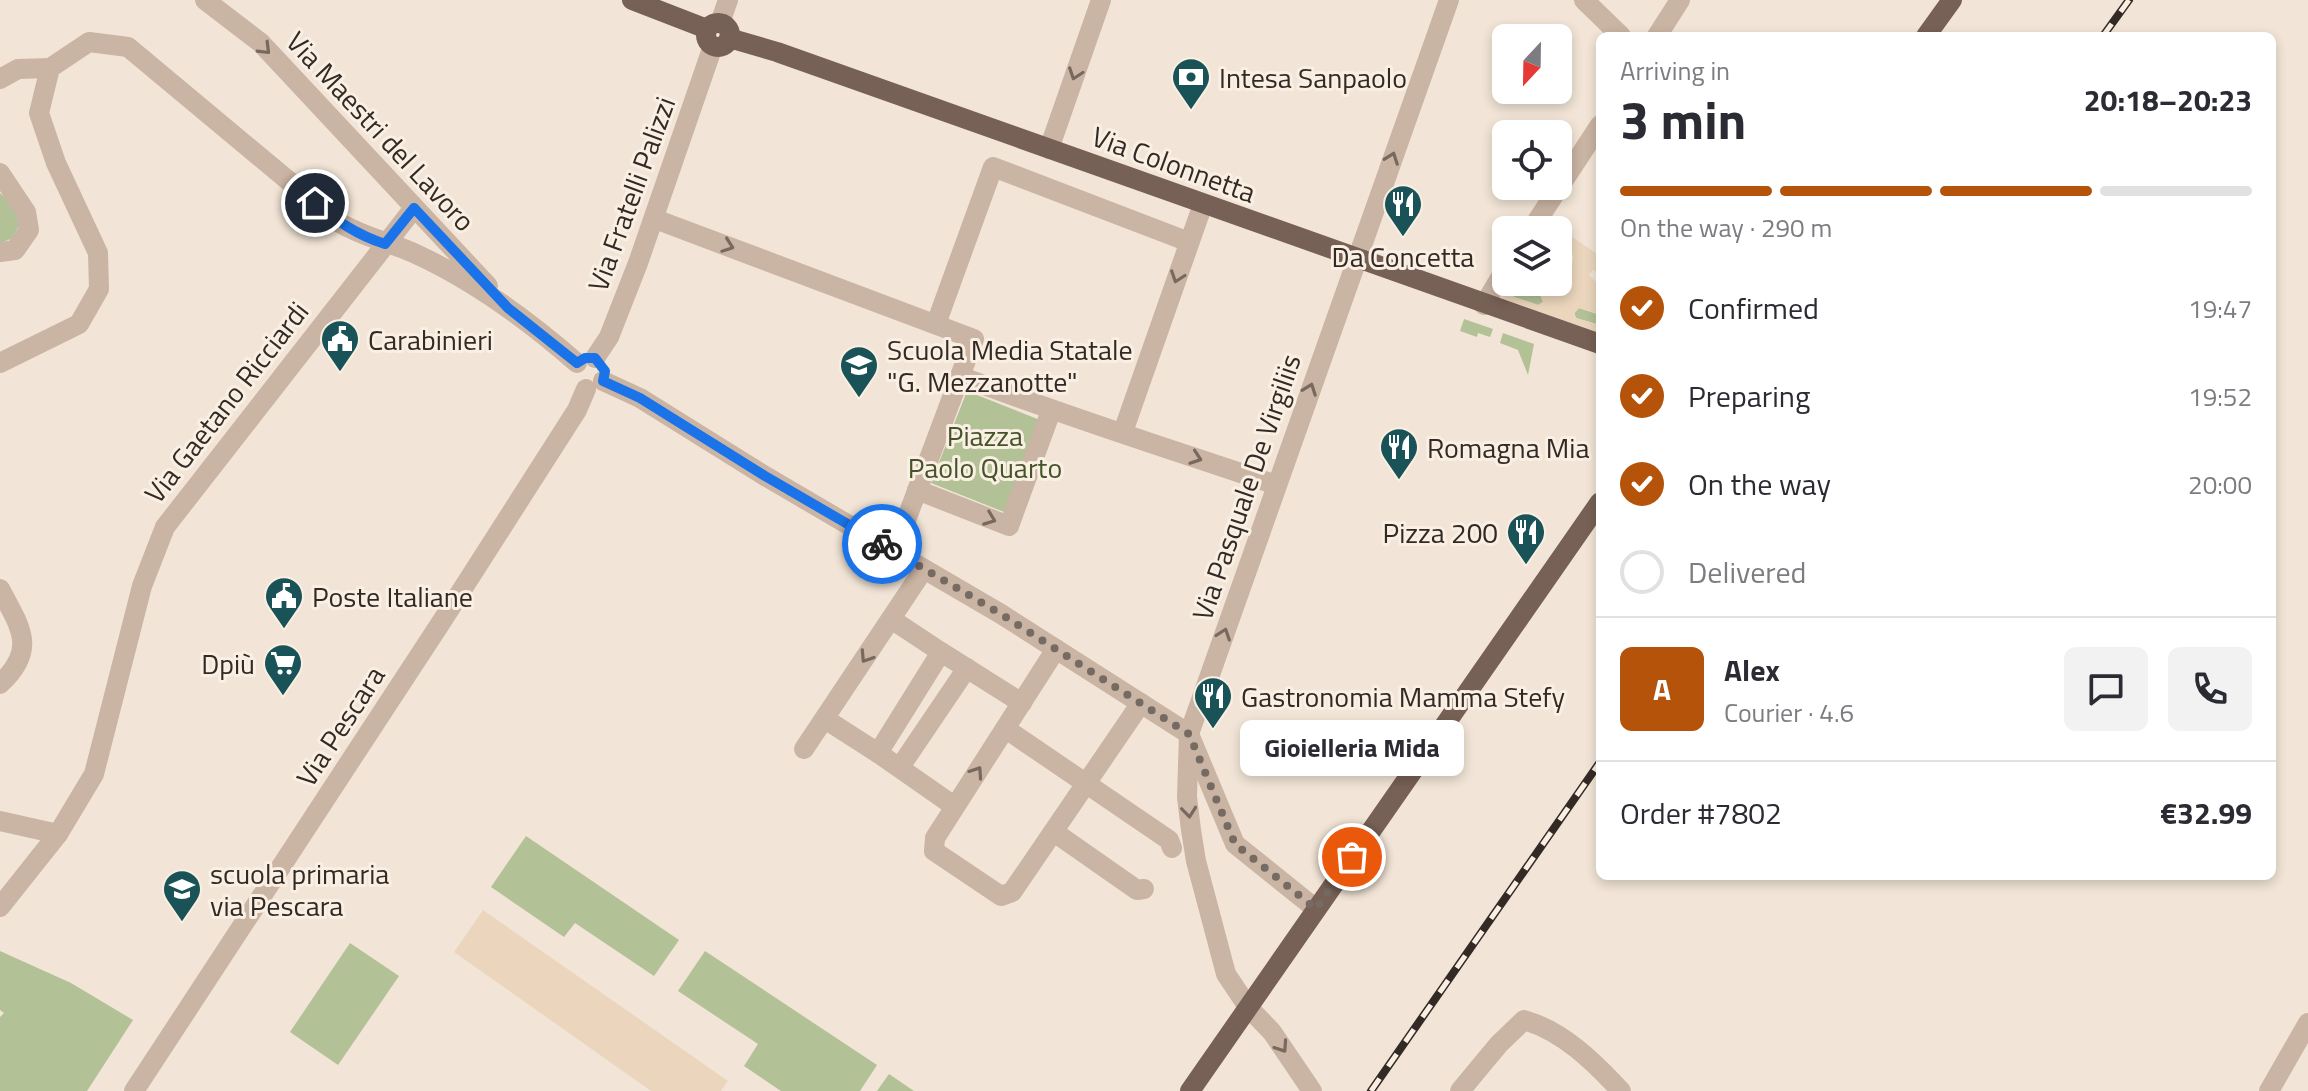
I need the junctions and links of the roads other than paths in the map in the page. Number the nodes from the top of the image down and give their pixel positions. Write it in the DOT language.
graph roads {
  1 [pos="205,0"];
  2 [pos="632,0"];
  3 [pos="728,0"];
  4 [pos="1101,0"];
  5 [pos="1449,0"];
  6 [pos="1584,0"];
  7 [pos="1680,0"];
  8 [pos="1952,0"];
  9 [pos="1617,32"];
  10 [pos="1660,32"];
  11 [pos="1929,32"];
  12 [pos="717,34"];
  13 [pos="50,68"];
  14 [pos="0,79"];
  15 [pos="1596,131"];
  16 [pos="1049,149"];
  17 [pos="0,173"];
  18 [pos="1203,204"];
  19 [pos="414,208"];
  20 [pos="1540,216"];
  21 [pos="655,219"];
  22 [pos="1189,242"];
  23 [pos="385,244"];
  24 [pos="0,252"];
  25 [pos="1356,258"];
  26 [pos="1492,292"];
  27 [pos="1484,305"];
  28 [pos="508,308"];
  29 [pos="936,324"];
  30 [pos="1596,343"];
  31 [pos="586,361"];
  32 [pos="0,363"];
  33 [pos="960,376"];
  34 [pos="595,385"];
  35 [pos="1051,411"];
  36 [pos="1123,432"];
  37 [pos="1276,485"];
  38 [pos="917,490"];
  39 [pos="1596,508"];
  40 [pos="894,552"];
  41 [pos="924,569"];
  42 [pos="0,589"];
  43 [pos="891,619"];
  44 [pos="1056,649"];
  45 [pos="941,652"];
  46 [pos="967,668"];
  47 [pos="0,684"];
  48 [pos="1022,703"];
  49 [pos="1141,703"];
  50 [pos="825,719"];
  51 [pos="1006,729"];
  52 [pos="1189,734"];
  53 [pos="804,749"];
  54 [pos="878,753"];
  55 [pos="900,767"];
  56 [pos="1085,783"];
  57 [pos="954,806"];
  58 [pos="0,821"];
  59 [pos="1054,832"];
  60 [pos="58,834"];
  61 [pos="1172,848"];
  62 [pos="1144,889"];
  63 [pos="0,907"];
  64 [pos="1316,909"];
  65 [pos="1248,1007"];
  66 [pos="2308,1023"];
  67 [pos="134,1091"];
  68 [pos="1190,1091"];
  69 [pos="1312,1091"];
  70 [pos="1460,1091"];
  71 [pos="1621,1091"];
  72 [pos="2269,1091"];
  1 -- 19 [label="street, Via Maestri del Lavoro, one-way"];
  2 -- 12 [label="main road, Via Colonnetta"];
  3 -- 12 [label="street, Via Fratelli Palizzi"];
  4 -- 16 [label="street, one-way"];
  25 -- 5 [label="street, Via Pasquale De Virgiliis, one-way"];
  6 -- 9 [label="street"];
  7 -- 10 [label="street"];
  8 -- 11 [label="main road"];
  12 -- 16 [label="main road, Via Colonnetta"];
  12 -- 21 [label="street, Via Fratelli Palizzi"];
  13 -- 14 [label="street"];
  13 -- 23 [label="street, Via Maestri del Lavoro"];
  13 -- 32 [label="street"];
  15 -- 20 [label="street"];
  16 -- 18 [label="main road, Via Colonnetta"];
  17 -- 24 [label="street"];
  18 -- 22 [label="street"];
  18 -- 25 [label="main road, Via Colonnetta"];
  19 -- 23 [label="street, Via Gaetano Ricciardi"];
  19 -- 28 [label="street, Via Maestri del Lavoro"];
  21 -- 29 [label="street, one-way"];
  21 -- 31 [label="street, Via Fratelli Palizzi"];
  22 -- 29 [label="street"];
  22 -- 36 [label="street, one-way"];
  23 -- 28 [label="street, Via Maestri del Lavoro"];
  23 -- 60 [label="street, Via Gaetano Ricciardi"];
  25 -- 27 [label="main road, Via Colonnetta"];
  37 -- 25 [label="street, Via Pasquale De Virgiliis, one-way"];
  26 -- 27 [label="street"];
  27 -- 30 [label="main road, Via Colonnetta"];
  28 -- 31 [label="street, Via Maestri del Lavoro"];
  29 -- 33 [label="street"];
  31 -- 34 [label="street"];
  31 -- 34 [label="street"];
  33 -- 35 [label="street"];
  33 -- 38 [label="street"];
  34 -- 40 [label="street"];
  34 -- 67 [label="street, Via Pescara"];
  35 -- 36 [label="street"];
  38 -- 35 [label="street, one-way"];
  36 -- 37 [label="street, one-way"];
  52 -- 37 [label="street, Via Pasquale De Virgiliis, one-way"];
  38 -- 40 [label="street"];
  39 -- 64 [label="main road"];
  40 -- 41 [label="street"];
  41 -- 43 [label="street"];
  41 -- 44 [label="street"];
  42 -- 47 [label="street"];
  43 -- 45 [label="street"];
  43 -- 50 [label="street, one-way"];
  44 -- 48 [label="street"];
  44 -- 49 [label="street"];
  45 -- 46 [label="street"];
  45 -- 54 [label="street"];
  46 -- 48 [label="street"];
  46 -- 55 [label="street"];
  48 -- 51 [label="street"];
  49 -- 52 [label="street"];
  49 -- 56 [label="street"];
  50 -- 53 [label="street"];
  50 -- 54 [label="street"];
  51 -- 56 [label="street"];
  57 -- 51 [label="street, one-way"];
  52 -- 64 [label="street"];
  52 -- 65 [label="street, Via Pasquale De Virgiliis, one-way"];
  54 -- 55 [label="street"];
  55 -- 57 [label="street"];
  56 -- 59 [label="street"];
  56 -- 61 [label="street"];
  57 -- 59 [label="street"];
  58 -- 60 [label="street"];
  59 -- 62 [label="street"];
  60 -- 63 [label="street, Via Gaetano Ricciardi"];
  64 -- 65 [label="main road"];
  65 -- 68 [label="main road"];
  65 -- 69 [label="street, Via Pasquale De Virgiliis, one-way"];
  66 -- 72 [label="street"];
  70 -- 71 [label="street"];
}
